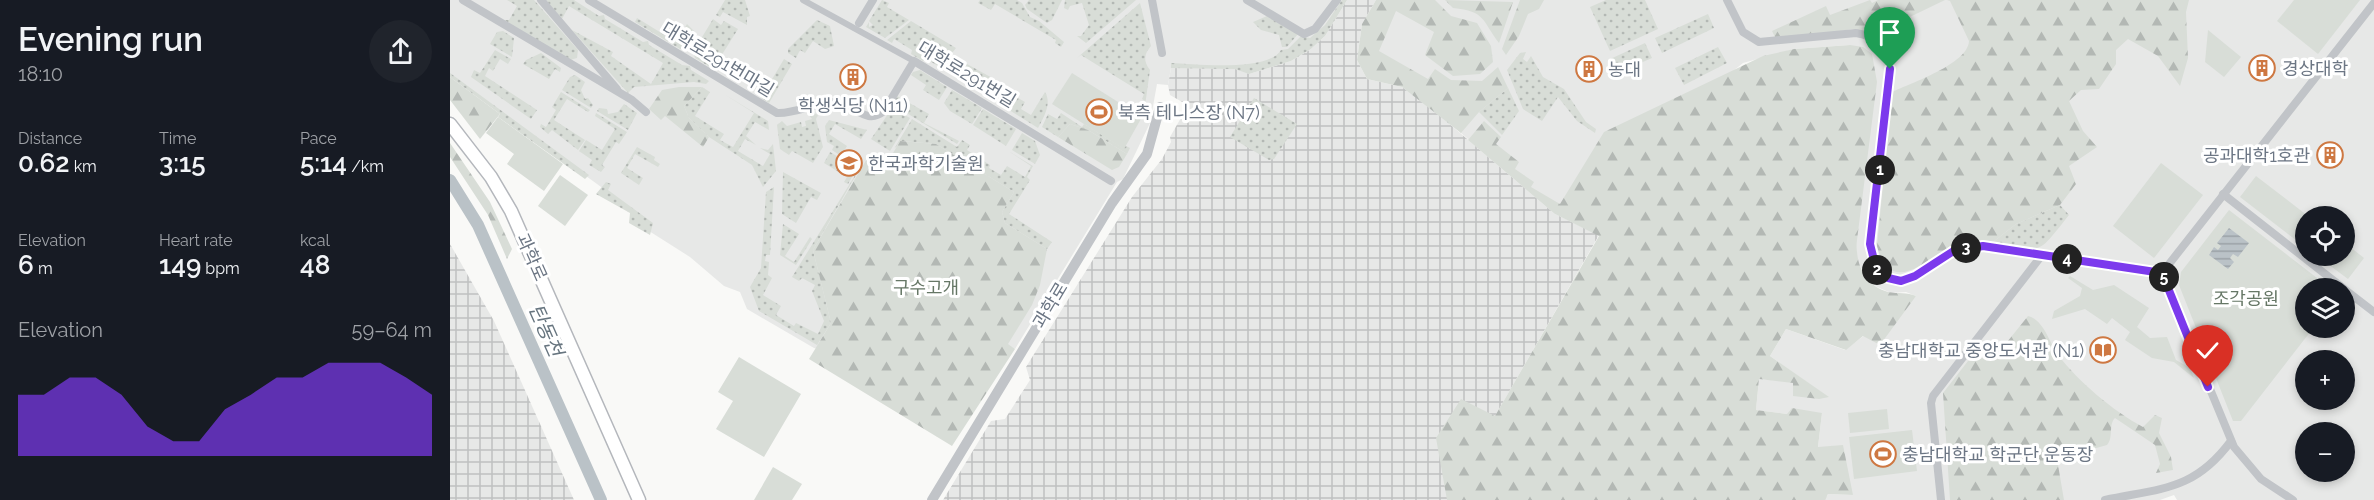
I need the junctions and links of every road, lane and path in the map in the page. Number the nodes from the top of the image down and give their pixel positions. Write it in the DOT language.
graph roads {
  1 [pos="463,0"];
  2 [pos="541,0"];
  3 [pos="589,0"];
  4 [pos="803,0"];
  5 [pos="873,0"];
  6 [pos="1152,0"];
  7 [pos="1247,0"];
  8 [pos="1337,0"];
  9 [pos="1726,0"];
  10 [pos="2374,3"];
  11 [pos="857,25"];
  12 [pos="584,49"];
  13 [pos="1162,53"];
  14 [pos="914,61"];
  15 [pos="573,66"];
  16 [pos="620,93"];
  17 [pos="1160,107"];
  18 [pos="646,112"];
  19 [pos="450,124"];
  20 [pos="1111,181"];
  21 [pos="2223,194"];
  22 [pos="2042,255"];
  23 [pos="2162,273"];
  24 [pos="2331,278"];
  25 [pos="2355,297"];
  26 [pos="2374,312"];
  27 [pos="2231,441"];
  28 [pos="639,500"];
  29 [pos="932,500"];
  30 [pos="1941,500"];
  31 [pos="2105,500"];
  32 [pos="2293,500"];
  1 -- 15 [label="street"];
  2 -- 12 [label="street"];
  3 -- 14 [label="street, 대학로291번마길"];
  4 -- 11 [label="street, 대학로291번길"];
  5 -- 11 [label="street"];
  6 -- 13 [label="street"];
  7 -- 8 [label="street"];
  9 -- 22 [label="street"];
  10 -- 21 [label="street"];
  11 -- 14 [label="street, 대학로291번길"];
  12 -- 15 [label="street"];
  12 -- 16 [label="street"];
  14 -- 20 [label="street, 대학로291번길"];
  15 -- 16 [label="street"];
  16 -- 18 [label="street"];
  17 -- 29 [label="street, 과학로"];
  19 -- 28 [label="main road, 과학로"];
  21 -- 23 [label="street"];
  21 -- 24 [label="street"];
  22 -- 23 [label="street"];
  22 -- 30 [label="street"];
  23 -- 27 [label="street"];
  25 -- 26 [label="street"];
  27 -- 31 [label="street"];
  27 -- 32 [label="street"];
}
